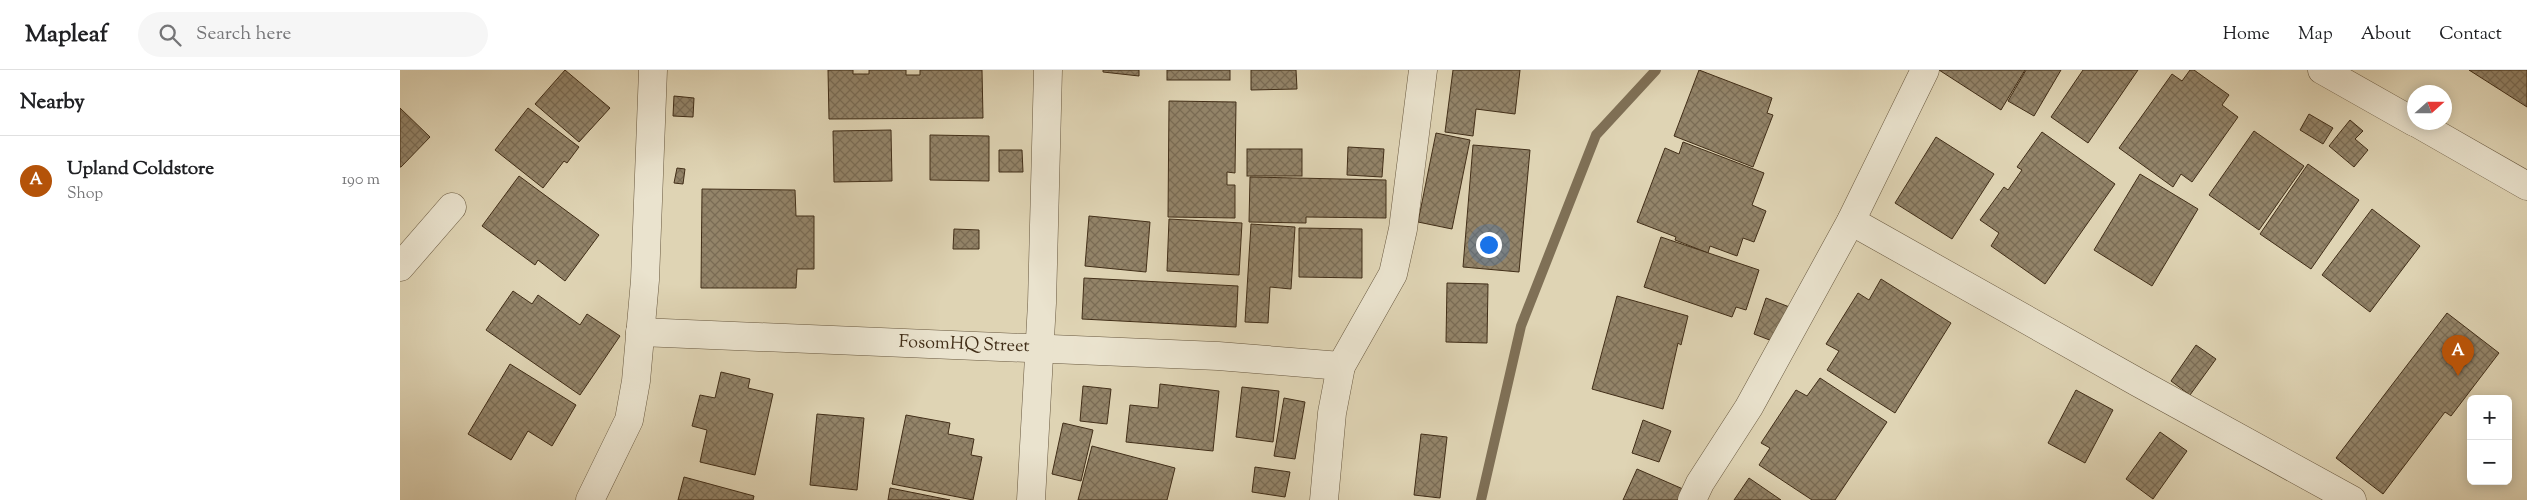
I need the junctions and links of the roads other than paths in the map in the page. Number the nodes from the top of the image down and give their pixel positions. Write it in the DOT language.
graph roads {
  1 [pos="653,70"];
  2 [pos="1048,70"];
  3 [pos="1423,70"];
  4 [pos="1925,70"];
  5 [pos="2322,70"];
  6 [pos="2407,118"];
  7 [pos="2429,130"];
  8 [pos="2527,186"];
  9 [pos="452,207"];
  10 [pos="1851,221"];
  11 [pos="400,267"];
  12 [pos="640,332"];
  13 [pos="1040,348"];
  14 [pos="1341,366"];
  15 [pos="590,500"];
  16 [pos="1031,500"];
  17 [pos="1324,500"];
  18 [pos="1692,500"];
  19 [pos="2352,500"];
  1 -- 12 [label="street"];
  2 -- 13 [label="street, FosomHQ Street"];
  3 -- 14 [label="street"];
  4 -- 10 [label="street"];
  5 -- 6 [label="street"];
  7 -- 8 [label="street"];
  9 -- 11 [label="street"];
  10 -- 18 [label="street"];
  10 -- 19 [label="street"];
  12 -- 13 [label="street, FosomHQ Street"];
  12 -- 15 [label="street"];
  13 -- 14 [label="street"];
  13 -- 16 [label="street"];
  14 -- 17 [label="street"];
}
